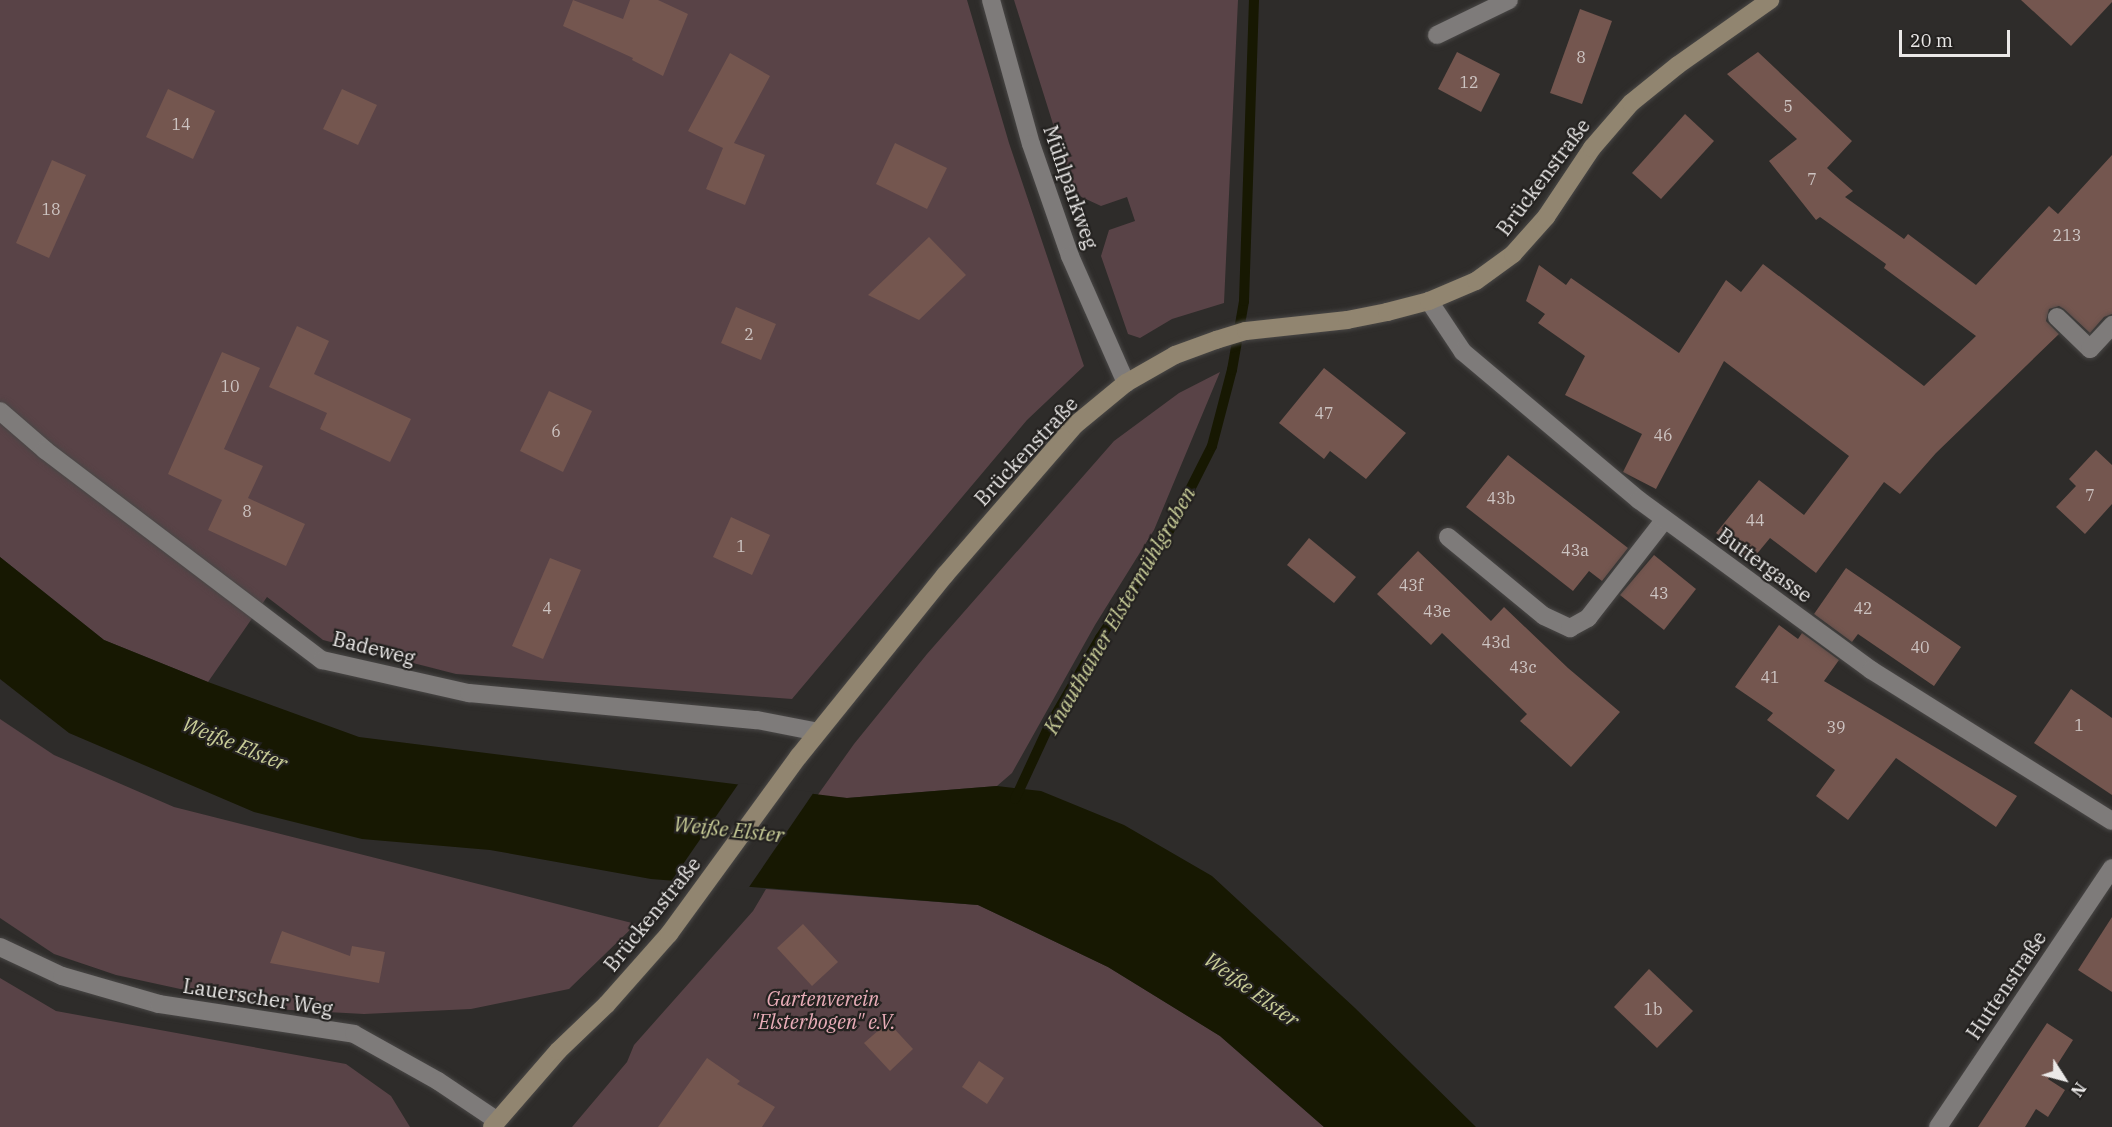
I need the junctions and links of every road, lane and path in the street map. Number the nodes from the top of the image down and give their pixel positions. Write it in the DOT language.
graph roads {
  1 [pos="991,0"];
  2 [pos="1509,0"];
  3 [pos="1770,0"];
  4 [pos="1437,35"];
  5 [pos="1429,301"];
  6 [pos="2057,317"];
  7 [pos="2112,325"];
  8 [pos="1126,383"];
  9 [pos="0,411"];
  10 [pos="1665,519"];
  11 [pos="1448,537"];
  12 [pos="818,732"];
  13 [pos="2112,821"];
  14 [pos="2112,868"];
  15 [pos="0,947"];
  16 [pos="494,1124"];
  17 [pos="1938,1127"];
  1 -- 8 [label="street, Mühlparkweg"];
  2 -- 4 [label="street"];
  3 -- 5 [label="main road, Brückenstraße"];
  5 -- 8 [label="main road, Brückenstraße"];
  5 -- 10 [label="street, Buttergasse"];
  6 -- 7 [label="street"];
  8 -- 12 [label="main road, Brückenstraße"];
  9 -- 12 [label="street, Badeweg"];
  10 -- 11 [label="street"];
  10 -- 13 [label="street, Buttergasse"];
  12 -- 16 [label="main road, Brückenstraße"];
  14 -- 17 [label="street, Huttenstraße"];
  15 -- 16 [label="street, Lauerscher Weg"];
}
